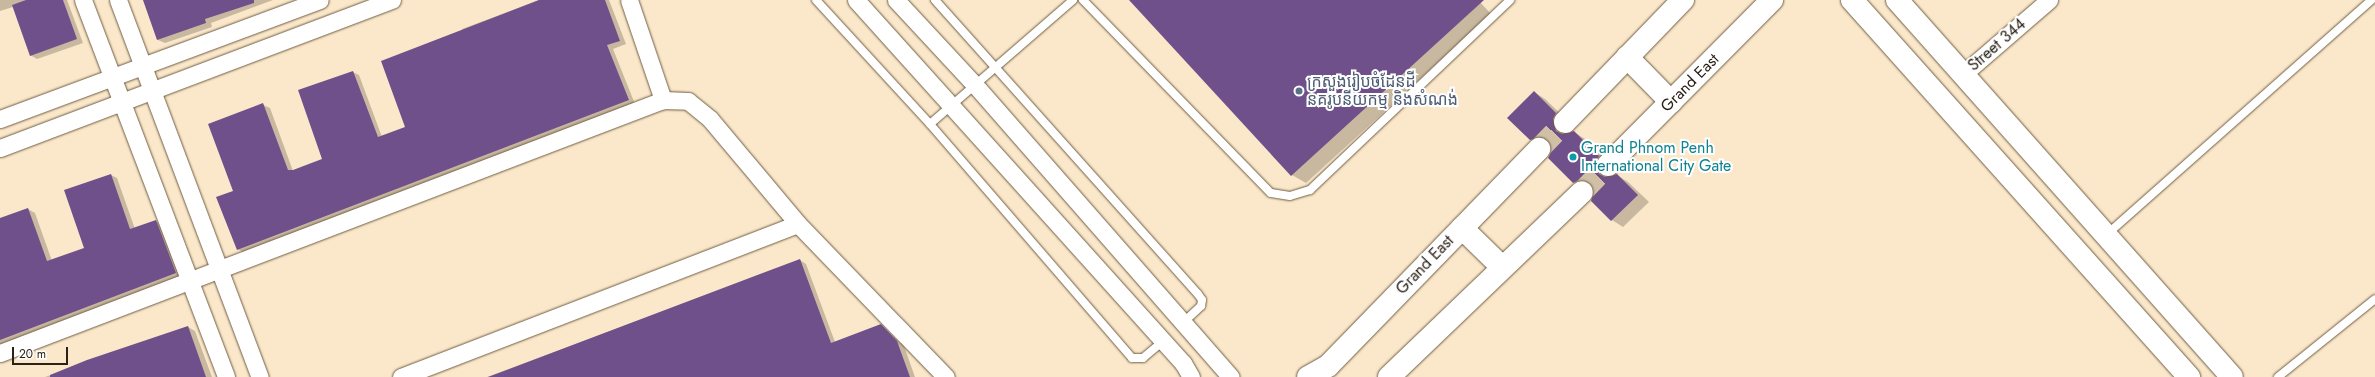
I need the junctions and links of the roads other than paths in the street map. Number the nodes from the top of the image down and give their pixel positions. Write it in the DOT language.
graph roads {
  1 [pos="83,0"];
  2 [pos="118,0"];
  3 [pos="320,0"];
  4 [pos="392,0"];
  5 [pos="629,0"];
  6 [pos="816,0"];
  7 [pos="856,0"];
  8 [pos="896,0"];
  9 [pos="935,0"];
  10 [pos="1073,0"];
  11 [pos="1083,0"];
  12 [pos="1510,0"];
  13 [pos="1683,0"];
  14 [pos="1772,0"];
  15 [pos="1852,0"];
  16 [pos="1897,0"];
  17 [pos="2049,0"];
  18 [pos="2372,0"];
  19 [pos="1627,57"];
  20 [pos="143,66"];
  21 [pos="996,67"];
  22 [pos="1962,75"];
  23 [pos="112,78"];
  24 [pos="975,85"];
  25 [pos="152,90"];
  26 [pos="663,100"];
  27 [pos="121,102"];
  28 [pos="1671,102"];
  29 [pos="952,105"];
  30 [pos="0,120"];
  31 [pos="1565,122"];
  32 [pos="930,124"];
  33 [pos="0,148"];
  34 [pos="1539,149"];
  35 [pos="1608,165"];
  36 [pos="1582,192"];
  37 [pos="798,224"];
  38 [pos="1462,228"];
  39 [pos="2105,235"];
  40 [pos="1502,267"];
  41 [pos="220,271"];
  42 [pos="190,282"];
  43 [pos="2375,299"];
  44 [pos="1183,323"];
  45 [pos="1163,341"];
  46 [pos="0,353"];
  47 [pos="226,377"];
  48 [pos="260,377"];
  49 [pos="401,377"];
  50 [pos="945,377"];
  51 [pos="1191,377"];
  52 [pos="1231,377"];
  53 [pos="1308,377"];
  54 [pos="1389,377"];
  55 [pos="2189,377"];
  56 [pos="2232,377"];
  57 [pos="2278,377"];
  1 -- 23 [label="street"];
  2 -- 20 [label="street"];
  3 -- 20 [label="street"];
  4 -- 25 [label="street"];
  5 -- 26 [label="street"];
  6 -- 32 [label="lane"];
  7 -- 29 [label="street"];
  8 -- 24 [label="street"];
  9 -- 21 [label="lane"];
  10 -- 21 [label="lane"];
  11 -- 12 [label="lane"];
  13 -- 19 [label="street"];
  14 -- 28 [label="street, Grand East"];
  15 -- 55 [label="street"];
  16 -- 22 [label="street"];
  17 -- 22 [label="street, Street 344"];
  18 -- 39 [label="lane"];
  19 -- 28 [label="street"];
  19 -- 31 [label="street"];
  20 -- 23 [label="street"];
  20 -- 25 [label="street"];
  21 -- 24 [label="lane"];
  21 -- 44 [label="lane"];
  22 -- 39 [label="street"];
  23 -- 27 [label="street"];
  23 -- 30 [label="street"];
  24 -- 29 [label="lane"];
  24 -- 44 [label="street"];
  25 -- 27 [label="street"];
  25 -- 41 [label="street"];
  26 -- 37 [label="street"];
  26 -- 41 [label="street"];
  27 -- 33 [label="street"];
  27 -- 42 [label="street"];
  28 -- 35 [label="street, Grand East"];
  29 -- 32 [label="lane"];
  29 -- 45 [label="street"];
  32 -- 45 [label="lane"];
  34 -- 38 [label="street, Grand East"];
  36 -- 40 [label="street"];
  37 -- 49 [label="street"];
  37 -- 50 [label="street"];
  38 -- 40 [label="street"];
  38 -- 53 [label="street, Grand East"];
  39 -- 56 [label="street"];
  40 -- 54 [label="street"];
  41 -- 42 [label="street"];
  41 -- 48 [label="street"];
  42 -- 46 [label="street"];
  42 -- 47 [label="street"];
  43 -- 57 [label="lane"];
  44 -- 52 [label="street"];
  45 -- 51 [label="street"];
}
